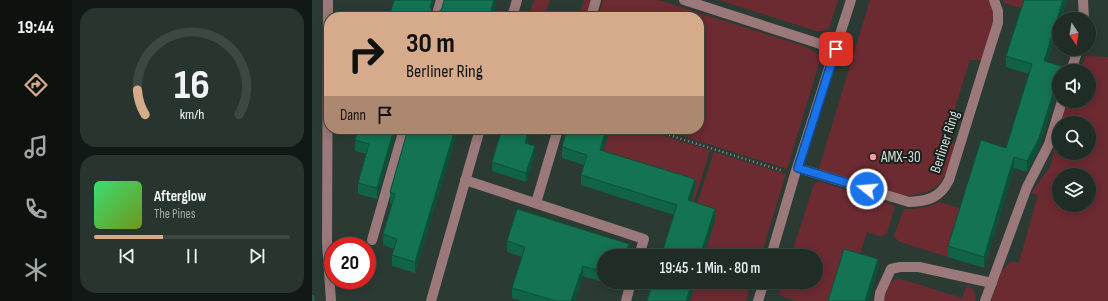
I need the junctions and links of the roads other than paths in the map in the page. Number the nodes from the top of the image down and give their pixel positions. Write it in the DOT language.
graph roads {
  1 [pos="328,0"];
  2 [pos="440,0"];
  3 [pos="517,0"];
  4 [pos="596,0"];
  5 [pos="684,0"];
  6 [pos="852,0"];
  7 [pos="994,0"];
  8 [pos="1083,0"];
  9 [pos="328,12"];
  10 [pos="437,12"];
  11 [pos="513,12"];
  12 [pos="592,12"];
  13 [pos="1084,12"];
  14 [pos="836,49"];
  15 [pos="1060,108"];
  16 [pos="327,134"];
  17 [pos="403,134"];
  18 [pos="479,134"];
  19 [pos="557,134"];
  20 [pos="796,171"];
  21 [pos="465,180"];
  22 [pos="536,203"];
  23 [pos="373,237"];
  24 [pos="641,249"];
  25 [pos="773,249"];
  26 [pos="992,283"];
  27 [pos="630,289"];
  28 [pos="762,289"];
  29 [pos="331,301"];
  30 [pos="431,301"];
  31 [pos="626,301"];
  32 [pos="758,301"];
  33 [pos="879,301"];
  34 [pos="985,301"];
  1 -- 9 [label="street"];
  2 -- 10 [label="street"];
  3 -- 11 [label="street"];
  4 -- 12 [label="street"];
  5 -- 14 [label="street"];
  6 -- 14 [label="street"];
  7 -- 20 [label="street, Berliner Ring"];
  8 -- 13 [label="street"];
  14 -- 20 [label="street"];
  15 -- 26 [label="street"];
  16 -- 29 [label="street"];
  17 -- 23 [label="street"];
  18 -- 21 [label="street"];
  19 -- 22 [label="street"];
  20 -- 25 [label="street"];
  21 -- 22 [label="street"];
  21 -- 30 [label="street"];
  22 -- 24 [label="street"];
  26 -- 33 [label="street"];
  26 -- 34 [label="street"];
  27 -- 31 [label="street"];
  28 -- 32 [label="street"];
}
